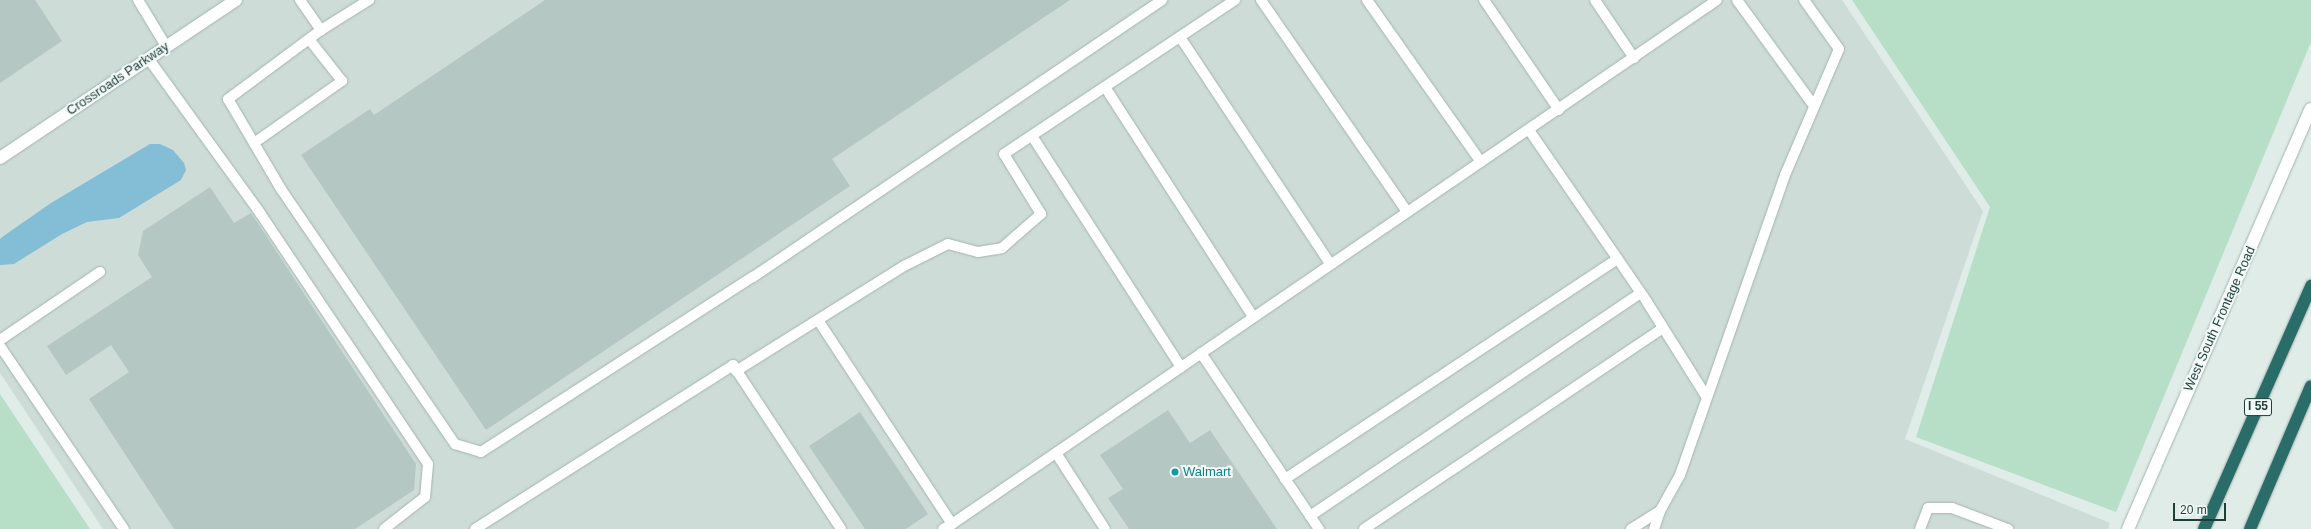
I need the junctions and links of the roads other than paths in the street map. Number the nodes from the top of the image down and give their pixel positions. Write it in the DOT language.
graph roads {
  1 [pos="138,0"];
  2 [pos="236,0"];
  3 [pos="300,0"];
  4 [pos="369,0"];
  5 [pos="1162,0"];
  6 [pos="1235,0"];
  7 [pos="1261,0"];
  8 [pos="1367,0"];
  9 [pos="1484,0"];
  10 [pos="1595,0"];
  11 [pos="1717,0"];
  12 [pos="1737,0"];
  13 [pos="1804,0"];
  14 [pos="321,30"];
  15 [pos="1180,36"];
  16 [pos="309,40"];
  17 [pos="166,46"];
  18 [pos="148,58"];
  19 [pos="1634,58"];
  20 [pos="1105,87"];
  21 [pos="1814,106"];
  22 [pos="2311,109"];
  23 [pos="1559,110"];
  24 [pos="1529,130"];
  25 [pos="1032,136"];
  26 [pos="254,143"];
  27 [pos="0,158"];
  28 [pos="1481,162"];
  29 [pos="1407,212"];
  30 [pos="1618,260"];
  31 [pos="1330,264"];
  32 [pos="100,272"];
  33 [pos="2311,286"];
  34 [pos="1641,293"];
  35 [pos="1253,317"];
  36 [pos="818,320"];
  37 [pos="1663,328"];
  38 [pos="0,340"];
  39 [pos="0,346"];
  40 [pos="1201,353"];
  41 [pos="1181,367"];
  42 [pos="736,371"];
  43 [pos="2311,386"];
  44 [pos="1706,396"];
  45 [pos="1056,453"];
  46 [pos="1286,479"];
  47 [pos="1660,511"];
  48 [pos="1310,516"];
  49 [pos="947,526"];
  50 [pos="124,529"];
  51 [pos="384,529"];
  52 [pos="475,529"];
  53 [pos="841,529"];
  54 [pos="1105,529"];
  55 [pos="1318,529"];
  56 [pos="1364,529"];
  57 [pos="1631,529"];
  58 [pos="1654,529"];
  59 [pos="1920,529"];
  60 [pos="2008,529"];
  61 [pos="2128,529"];
  62 [pos="2204,529"];
  63 [pos="2250,529"];
  1 -- 17 [label="lane"];
  2 -- 17 [label="street, Crossroads Parkway"];
  3 -- 14 [label="lane"];
  4 -- 14 [label="lane"];
  5 -- 26 [label="lane"];
  6 -- 15 [label="lane"];
  7 -- 29 [label="lane"];
  8 -- 28 [label="lane"];
  9 -- 23 [label="lane"];
  10 -- 19 [label="lane"];
  11 -- 19 [label="lane"];
  12 -- 21 [label="lane"];
  13 -- 21 [label="lane"];
  14 -- 16 [label="lane"];
  15 -- 20 [label="lane"];
  15 -- 31 [label="lane"];
  16 -- 26 [label="lane"];
  16 -- 26 [label="lane"];
  17 -- 18 [label="street, Crossroads Parkway"];
  18 -- 27 [label="street, Crossroads Parkway"];
  18 -- 51 [label="lane"];
  19 -- 23 [label="lane"];
  20 -- 25 [label="lane"];
  20 -- 35 [label="lane"];
  21 -- 44 [label="lane"];
  22 -- 61 [label="street, West South Frontage Road"];
  23 -- 24 [label="lane"];
  24 -- 28 [label="lane"];
  24 -- 30 [label="lane"];
  25 -- 36 [label="lane"];
  25 -- 41 [label="lane"];
  28 -- 29 [label="lane"];
  29 -- 31 [label="lane"];
  30 -- 34 [label="lane"];
  30 -- 46 [label="lane"];
  31 -- 35 [label="lane"];
  32 -- 38 [label="lane"];
  33 -- 62 [label="highway, I 55"];
  34 -- 37 [label="lane"];
  34 -- 48 [label="lane"];
  35 -- 40 [label="lane"];
  36 -- 42 [label="lane"];
  36 -- 49 [label="lane"];
  37 -- 44 [label="lane"];
  37 -- 56 [label="lane"];
  39 -- 50 [label="lane"];
  40 -- 41 [label="lane"];
  40 -- 46 [label="lane"];
  41 -- 45 [label="lane"];
  42 -- 52 [label="lane"];
  42 -- 53 [label="lane"];
  43 -- 63 [label="highway"];
  44 -- 47 [label="lane"];
  45 -- 49 [label="lane"];
  45 -- 54 [label="lane"];
  46 -- 48 [label="lane"];
  47 -- 57 [label="lane"];
  47 -- 58 [label="lane"];
  48 -- 55 [label="lane"];
  59 -- 60 [label="lane"];
}
